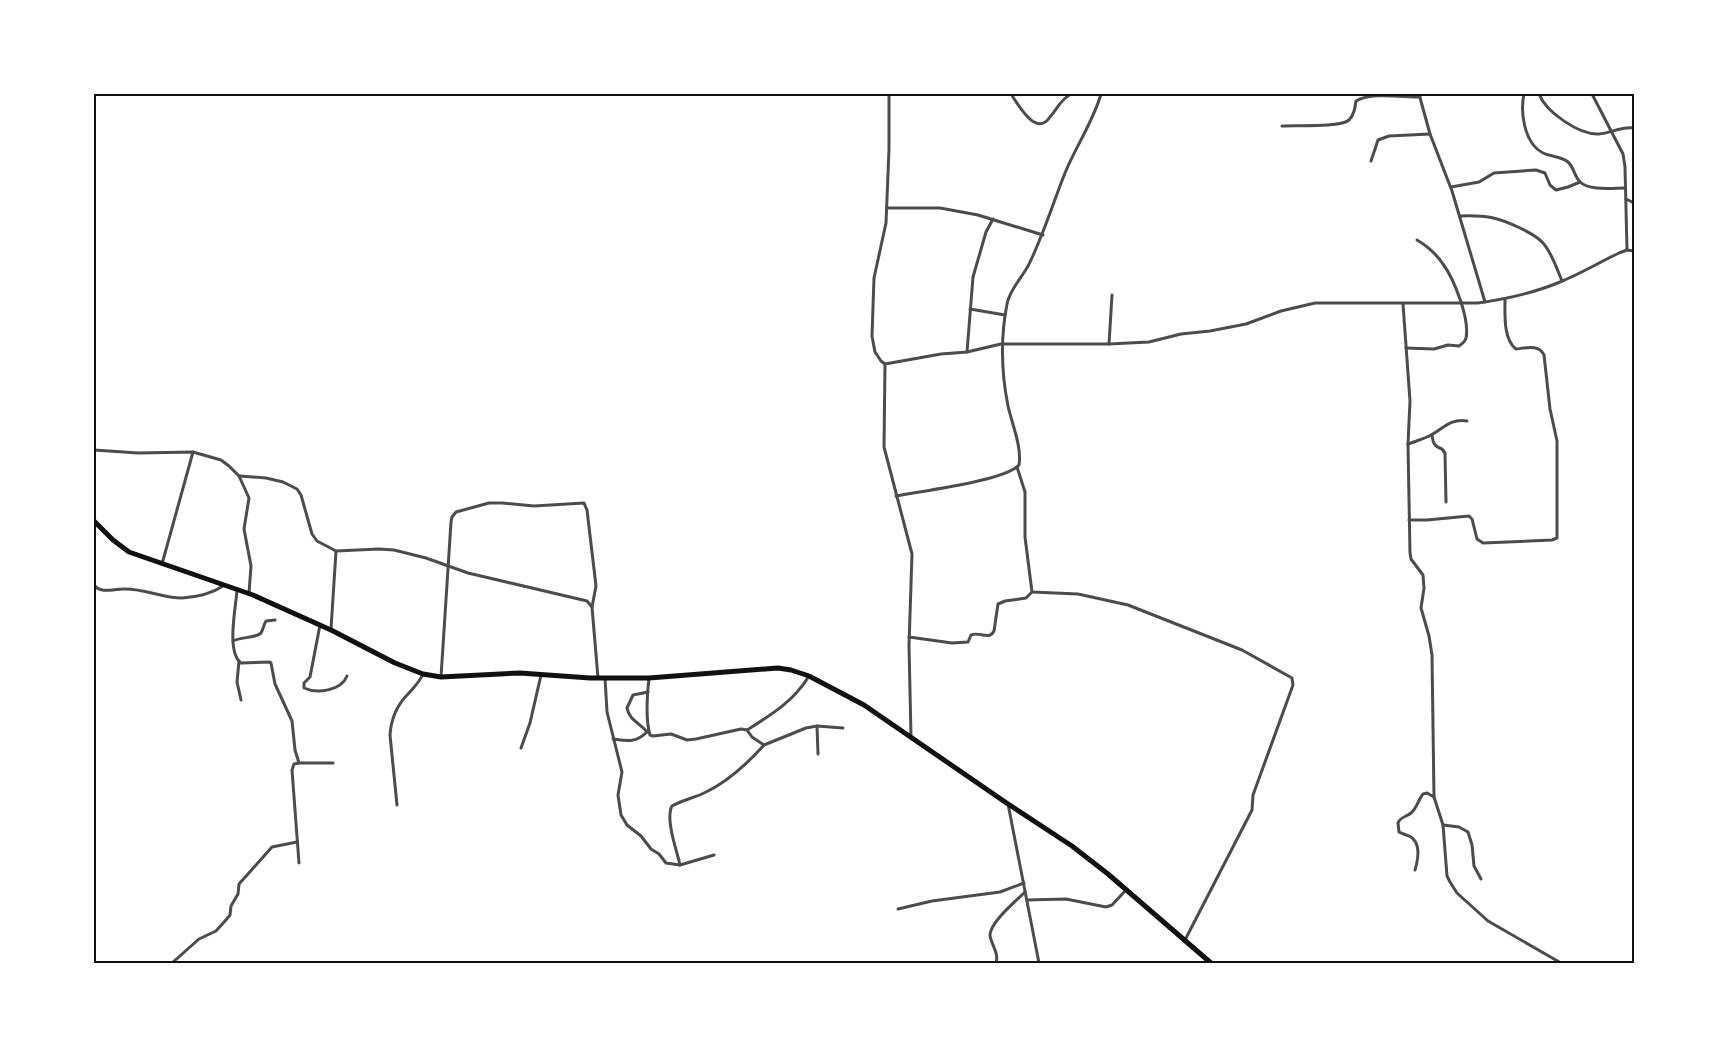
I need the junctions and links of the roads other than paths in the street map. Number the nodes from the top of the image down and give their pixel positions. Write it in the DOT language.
graph roads {
  1 [pos="889,94"];
  2 [pos="1011,94"];
  3 [pos="1071,94"];
  4 [pos="1101,94"];
  5 [pos="1524,94"];
  6 [pos="1539,94"];
  7 [pos="1592,94"];
  8 [pos="1420,95"];
  9 [pos="1282,126"];
  10 [pos="1634,128"];
  11 [pos="1613,132"];
  12 [pos="1430,134"];
  13 [pos="1371,161"];
  14 [pos="1580,182"];
  15 [pos="1451,187"];
  16 [pos="1625,188"];
  17 [pos="1626,198"];
  18 [pos="1634,203"];
  19 [pos="887,208"];
  20 [pos="1460,216"];
  21 [pos="993,219"];
  22 [pos="1043,235"];
  23 [pos="1417,240"];
  24 [pos="1627,250"];
  25 [pos="1634,251"];
  26 [pos="1562,281"];
  27 [pos="1112,295"];
  28 [pos="1505,299"];
  29 [pos="1485,302"];
  30 [pos="1403,304"];
  31 [pos="1462,304"];
  32 [pos="970,309"];
  33 [pos="1005,315"];
  34 [pos="1001,344"];
  35 [pos="1109,344"];
  36 [pos="1406,348"];
  37 [pos="967,352"];
  38 [pos="885,364"];
  39 [pos="1467,421"];
  40 [pos="1432,435"];
  41 [pos="1408,444"];
  42 [pos="94,450"];
  43 [pos="193,452"];
  44 [pos="1017,468"];
  45 [pos="239,476"];
  46 [pos="896,496"];
  47 [pos="1446,502"];
  48 [pos="1409,520"];
  49 [pos="94,521"];
  50 [pos="336,551"];
  51 [pos="162,564"];
  52 [pos="447,566"];
  53 [pos="94,585"];
  54 [pos="224,585"];
  55 [pos="237,590"];
  56 [pos="1032,592"];
  57 [pos="249,594"];
  58 [pos="592,607"];
  59 [pos="275,620"];
  60 [pos="320,625"];
  61 [pos="331,630"];
  62 [pos="909,636"];
  63 [pos="233,640"];
  64 [pos="239,662"];
  65 [pos="423,674"];
  66 [pos="541,674"];
  67 [pos="347,676"];
  68 [pos="809,676"];
  69 [pos="441,677"];
  70 [pos="598,678"];
  71 [pos="605,678"];
  72 [pos="649,678"];
  73 [pos="648,692"];
  74 [pos="241,700"];
  75 [pos="817,726"];
  76 [pos="843,728"];
  77 [pos="747,730"];
  78 [pos="648,731"];
  79 [pos="911,737"];
  80 [pos="613,739"];
  81 [pos="764,745"];
  82 [pos="521,748"];
  83 [pos="818,754"];
  84 [pos="299,763"];
  85 [pos="332,763"];
  86 [pos="1434,797"];
  87 [pos="1008,804"];
  88 [pos="397,805"];
  89 [pos="1443,825"];
  90 [pos="298,842"];
  91 [pos="714,855"];
  92 [pos="299,863"];
  93 [pos="680,865"];
  94 [pos="1416,870"];
  95 [pos="1481,879"];
  96 [pos="1024,883"];
  97 [pos="1126,890"];
  98 [pos="1026,892"];
  99 [pos="1027,900"];
  100 [pos="898,909"];
  101 [pos="1185,940"];
  102 [pos="172,963"];
  103 [pos="996,963"];
  104 [pos="1039,963"];
  105 [pos="1211,963"];
  106 [pos="1561,963"];
  1 -- 19 [label="street"];
  2 -- 3 [label="street"];
  4 -- 22 [label="street"];
  5 -- 14 [label="street"];
  6 -- 11 [label="street"];
  7 -- 11 [label="street"];
  8 -- 9 [label="street"];
  8 -- 12 [label="street"];
  10 -- 11 [label="street"];
  11 -- 16 [label="street"];
  12 -- 13 [label="street"];
  12 -- 15 [label="street"];
  14 -- 15 [label="street"];
  14 -- 16 [label="street"];
  15 -- 20 [label="street"];
  16 -- 17 [label="street"];
  17 -- 18 [label="street"];
  17 -- 24 [label="street"];
  19 -- 21 [label="street"];
  19 -- 38 [label="street"];
  20 -- 26 [label="street"];
  20 -- 29 [label="street"];
  21 -- 22 [label="street"];
  21 -- 32 [label="street"];
  22 -- 33 [label="street"];
  23 -- 31 [label="street"];
  24 -- 25 [label="street"];
  24 -- 26 [label="street"];
  26 -- 28 [label="street"];
  27 -- 35 [label="street"];
  28 -- 29 [label="street"];
  28 -- 48 [label="street"];
  29 -- 31 [label="street"];
  30 -- 31 [label="street"];
  30 -- 35 [label="street"];
  30 -- 36 [label="street"];
  31 -- 36 [label="street"];
  32 -- 33 [label="street"];
  32 -- 37 [label="street"];
  33 -- 34 [label="street"];
  34 -- 35 [label="street"];
  34 -- 37 [label="street"];
  34 -- 44 [label="street"];
  36 -- 41 [label="street"];
  37 -- 38 [label="street"];
  38 -- 46 [label="street"];
  39 -- 40 [label="street"];
  40 -- 41 [label="street"];
  40 -- 47 [label="street"];
  41 -- 48 [label="street"];
  42 -- 43 [label="street"];
  43 -- 45 [label="street"];
  43 -- 51 [label="street"];
  44 -- 46 [label="street"];
  44 -- 56 [label="street"];
  45 -- 50 [label="street"];
  45 -- 57 [label="street"];
  46 -- 62 [label="street"];
  48 -- 86 [label="street"];
  49 -- 51 [label="main road"];
  50 -- 52 [label="street"];
  50 -- 61 [label="street"];
  51 -- 54 [label="main road"];
  52 -- 58 [label="street"];
  52 -- 58 [label="street"];
  52 -- 69 [label="street"];
  53 -- 54 [label="street"];
  54 -- 55 [label="main road"];
  55 -- 57 [label="main road"];
  55 -- 63 [label="street"];
  56 -- 62 [label="street"];
  56 -- 101 [label="street"];
  57 -- 60 [label="main road"];
  58 -- 70 [label="street"];
  59 -- 63 [label="street"];
  60 -- 61 [label="main road"];
  60 -- 67 [label="street"];
  61 -- 65 [label="main road"];
  62 -- 79 [label="street"];
  63 -- 64 [label="street"];
  64 -- 74 [label="street"];
  64 -- 84 [label="street"];
  65 -- 69 [label="main road"];
  65 -- 88 [label="street"];
  66 -- 69 [label="main road"];
  66 -- 70 [label="main road"];
  66 -- 82 [label="street"];
  68 -- 72 [label="main road"];
  68 -- 77 [label="street"];
  68 -- 79 [label="main road"];
  70 -- 71 [label="main road"];
  71 -- 72 [label="main road"];
  71 -- 80 [label="street"];
  72 -- 73 [label="street"];
  73 -- 78 [label="street"];
  73 -- 78 [label="street"];
  75 -- 76 [label="street"];
  75 -- 81 [label="street"];
  75 -- 83 [label="street"];
  77 -- 78 [label="street"];
  77 -- 81 [label="street"];
  78 -- 80 [label="street"];
  79 -- 87 [label="main road"];
  80 -- 93 [label="street"];
  81 -- 93 [label="street"];
  84 -- 85 [label="street"];
  84 -- 90 [label="street"];
  86 -- 89 [label="street"];
  86 -- 94 [label="street"];
  87 -- 96 [label="street"];
  87 -- 97 [label="main road"];
  89 -- 95 [label="street"];
  89 -- 106 [label="street"];
  90 -- 92 [label="street"];
  90 -- 102 [label="street"];
  91 -- 93 [label="street"];
  96 -- 98 [label="street"];
  96 -- 100 [label="street"];
  97 -- 99 [label="street"];
  97 -- 101 [label="main road"];
  98 -- 99 [label="street"];
  98 -- 103 [label="street"];
  99 -- 104 [label="street"];
  101 -- 105 [label="main road"];
}
